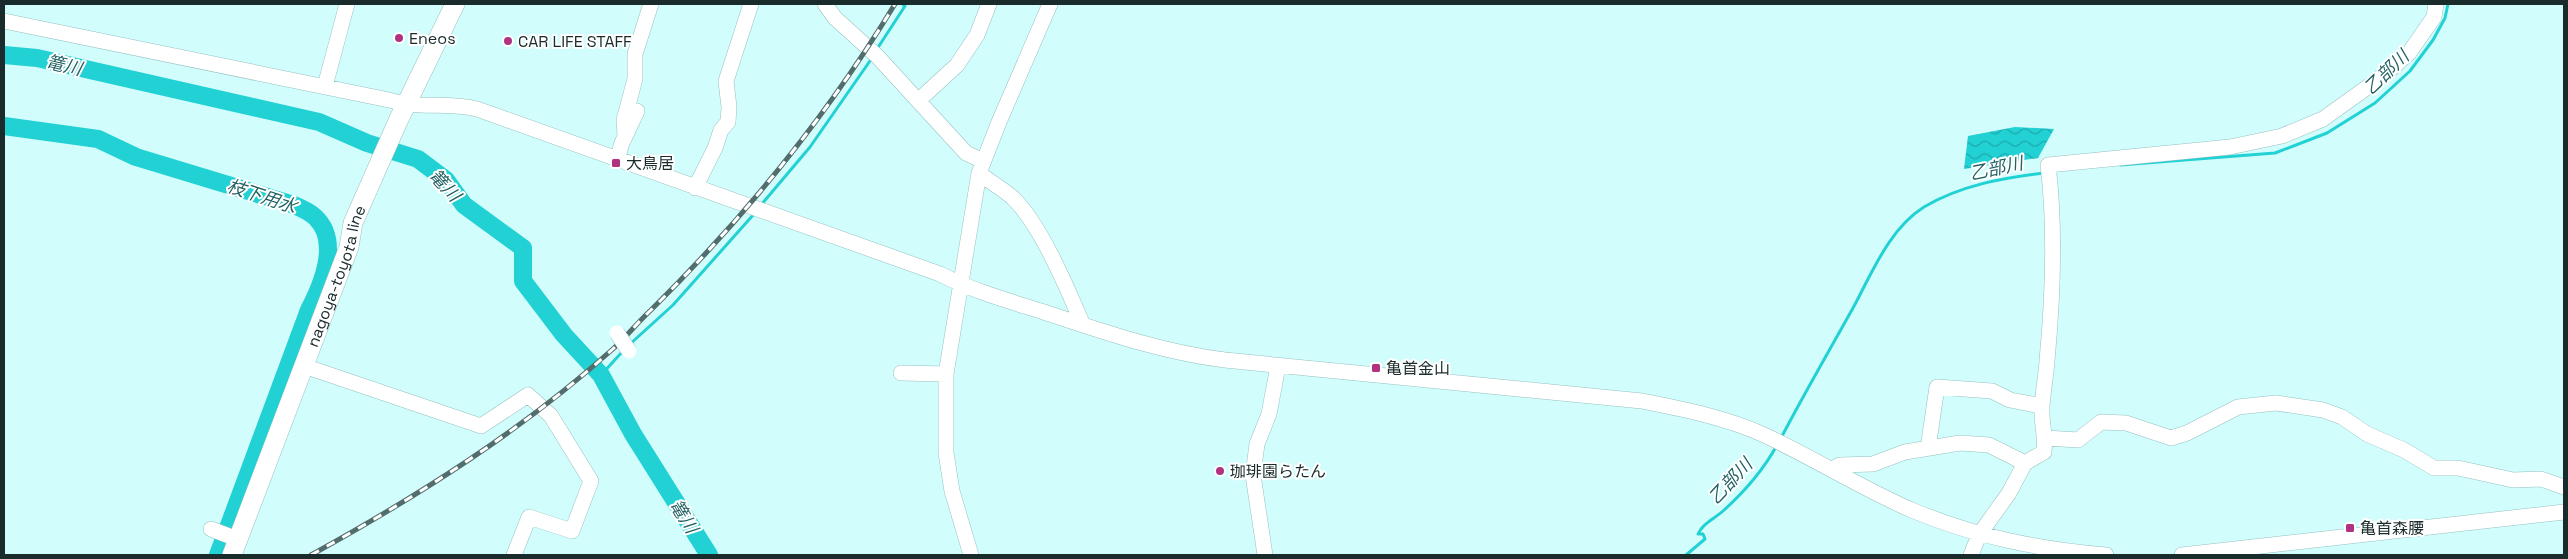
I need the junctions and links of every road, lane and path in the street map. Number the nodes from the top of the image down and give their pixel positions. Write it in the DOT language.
graph roads {
  1 [pos="347,4"];
  2 [pos="455,4"];
  3 [pos="650,4"];
  4 [pos="751,4"];
  5 [pos="825,4"];
  6 [pos="989,4"];
  7 [pos="1050,4"];
  8 [pos="2436,4"];
  9 [pos="4,21"];
  10 [pos="325,86"];
  11 [pos="918,101"];
  12 [pos="637,111"];
  13 [pos="402,114"];
  14 [pos="625,135"];
  15 [pos="617,160"];
  16 [pos="981,167"];
  17 [pos="695,188"];
  18 [pos="962,285"];
  19 [pos="1083,325"];
  20 [pos="617,333"];
  21 [pos="629,351"];
  22 [pos="304,366"];
  23 [pos="1278,366"];
  24 [pos="900,373"];
  25 [pos="946,374"];
  26 [pos="2042,406"];
  27 [pos="2046,438"];
  28 [pos="1928,448"];
  29 [pos="2025,463"];
  30 [pos="1832,469"];
  31 [pos="2564,487"];
  32 [pos="2564,512"];
  33 [pos="1979,535"];
  34 [pos="226,538"];
  35 [pos="514,555"];
  36 [pos="971,555"];
  37 [pos="1265,555"];
  38 [pos="1971,555"];
  39 [pos="2106,555"];
  40 [pos="2182,555"];
  1 -- 10 [label="street"];
  2 -- 13 [label="main road, nagoya-toyota line"];
  3 -- 14 [label="street"];
  4 -- 17 [label="street"];
  5 -- 11 [label="street"];
  6 -- 11 [label="street"];
  7 -- 16 [label="street"];
  8 -- 26 [label="street"];
  9 -- 10 [label="street"];
  10 -- 13 [label="street"];
  11 -- 16 [label="street"];
  12 -- 14 [label="street"];
  13 -- 15 [label="street"];
  13 -- 22 [label="main road, nagoya-toyota line"];
  14 -- 15 [label="street"];
  15 -- 17 [label="street"];
  16 -- 18 [label="street"];
  16 -- 19 [label="street"];
  17 -- 18 [label="street"];
  18 -- 19 [label="street"];
  18 -- 25 [label="street"];
  19 -- 23 [label="street"];
  20 -- 21 [label="street, bridge"];
  22 -- 34 [label="main road, nagoya-toyota line"];
  22 -- 35 [label="street"];
  23 -- 30 [label="street"];
  23 -- 37 [label="street"];
  24 -- 25 [label="street"];
  25 -- 36 [label="street"];
  26 -- 27 [label="street"];
  26 -- 28 [label="street"];
  27 -- 29 [label="street"];
  27 -- 31 [label="street"];
  28 -- 29 [label="street"];
  28 -- 30 [label="street"];
  29 -- 33 [label="street"];
  30 -- 33 [label="street"];
  32 -- 40 [label="street"];
  33 -- 38 [label="street"];
  33 -- 39 [label="street"];
}
